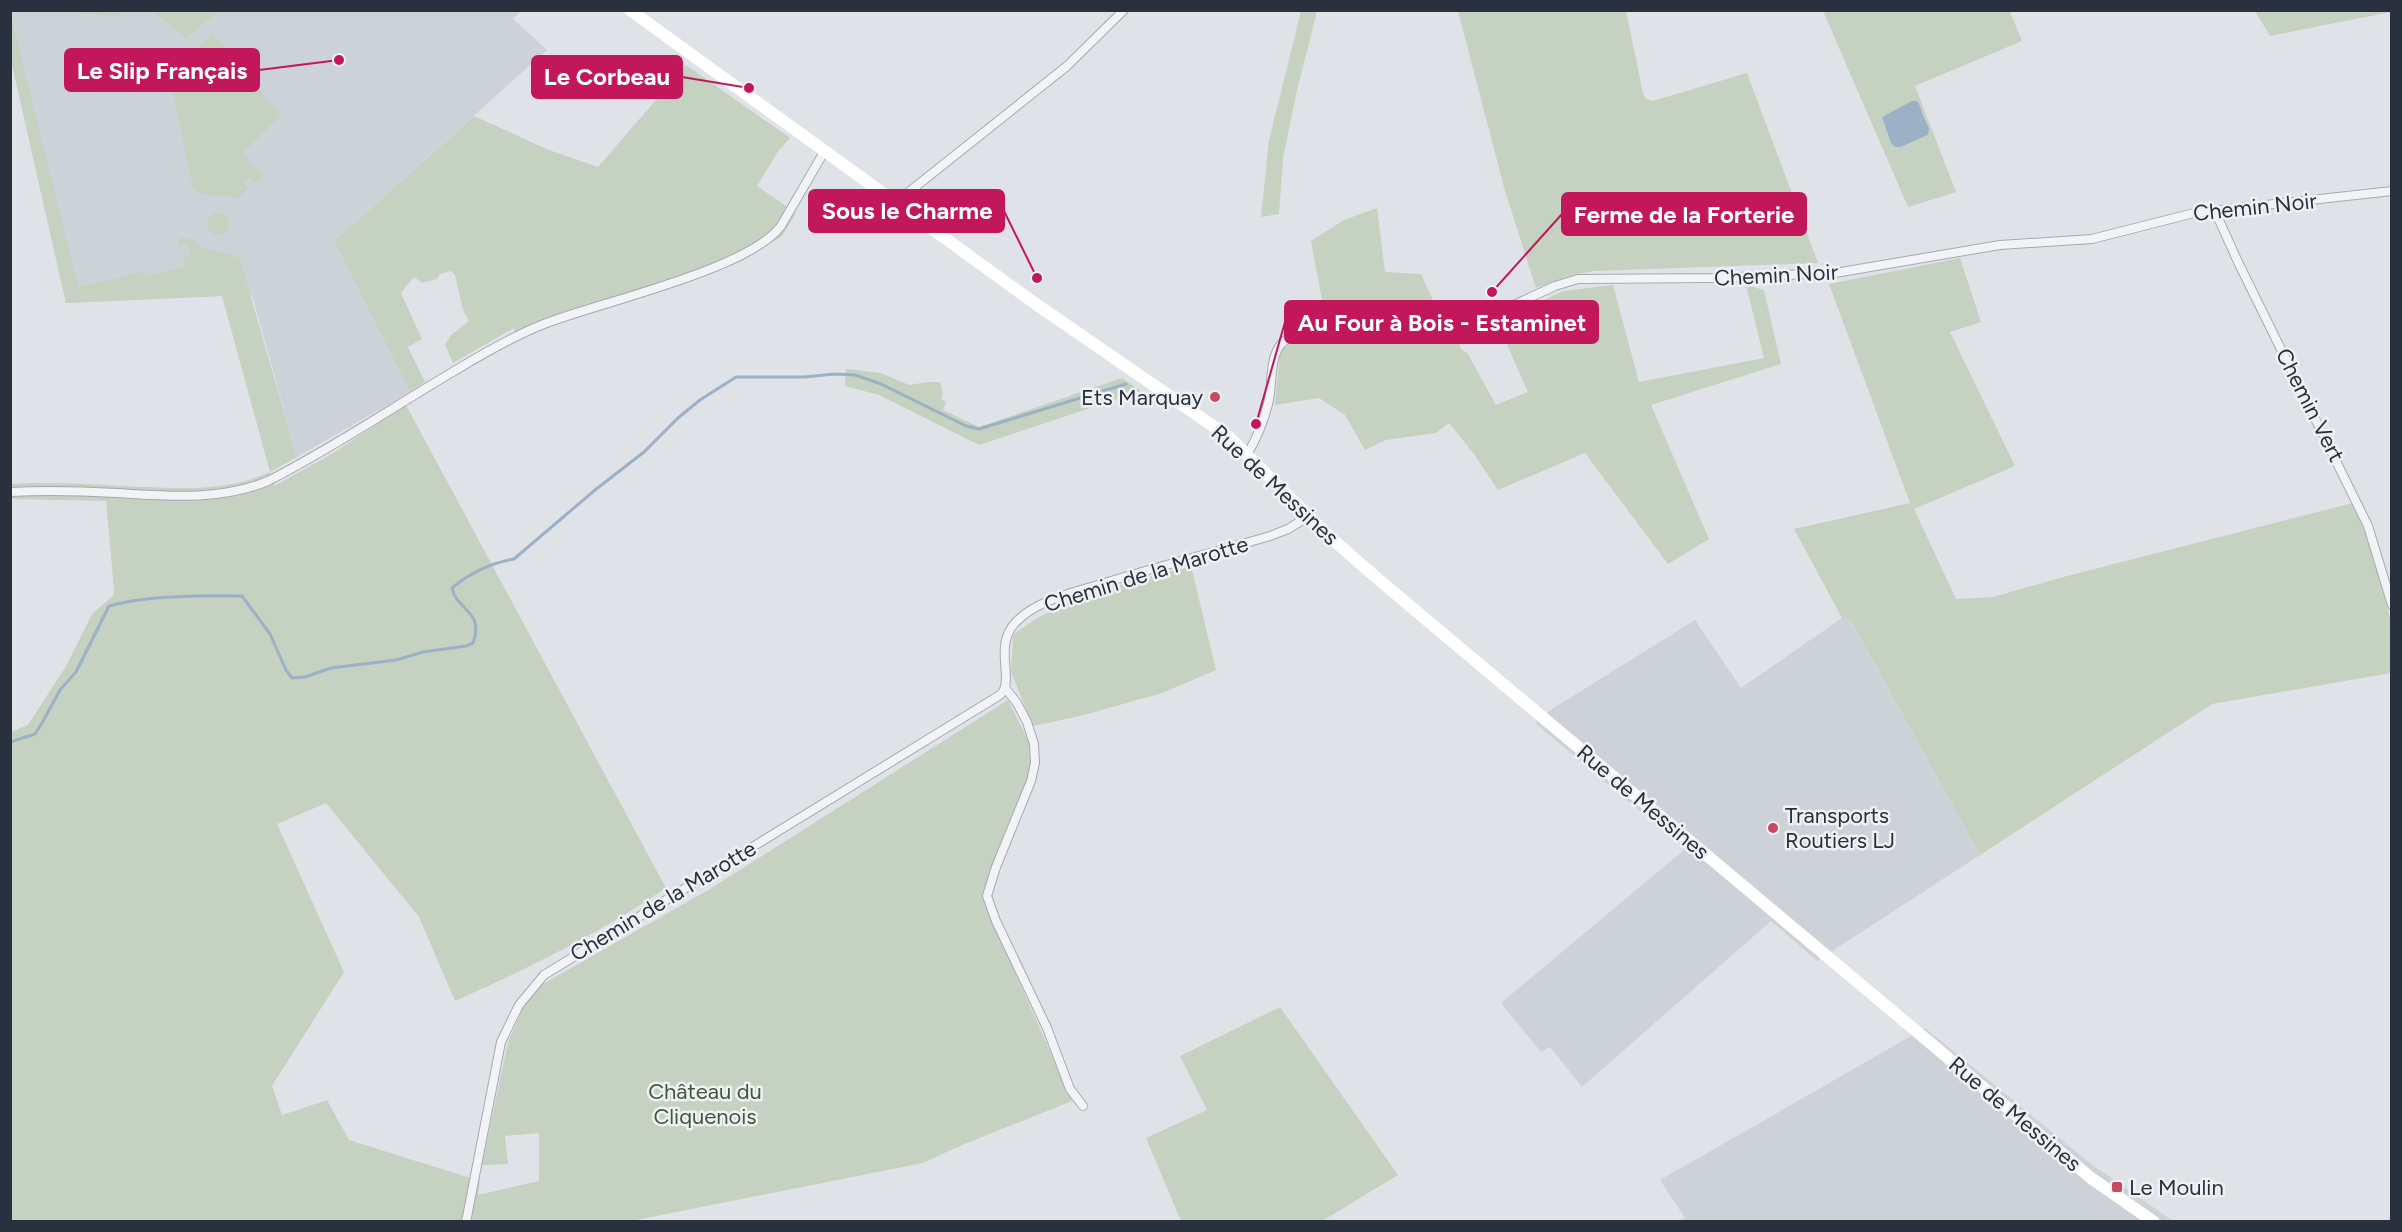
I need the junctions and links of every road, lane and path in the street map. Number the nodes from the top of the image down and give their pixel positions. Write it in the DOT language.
graph roads {
  1 [pos="630,10"];
  2 [pos="1124,10"];
  3 [pos="824,152"];
  4 [pos="2391,191"];
  5 [pos="895,203"];
  6 [pos="2215,211"];
  7 [pos="1248,453"];
  8 [pos="10,492"];
  9 [pos="1309,516"];
  10 [pos="2391,605"];
  11 [pos="1005,688"];
  12 [pos="1083,1106"];
  13 [pos="466,1221"];
  14 [pos="2154,1221"];
  1 -- 3 [label="main road, Rue de Messines"];
  2 -- 5 [label="street"];
  3 -- 5 [label="main road, Rue de Messines"];
  3 -- 8 [label="street"];
  4 -- 6 [label="street, Chemin Noir"];
  5 -- 7 [label="main road, Rue de Messines"];
  6 -- 7 [label="street, Chemin Noir"];
  6 -- 10 [label="street, Chemin Vert"];
  7 -- 9 [label="main road, Rue de Messines"];
  9 -- 11 [label="street, Chemin de la Marotte"];
  9 -- 14 [label="main road, Rue de Messines"];
  11 -- 12 [label="street"];
  11 -- 13 [label="street, Chemin de la Marotte"];
}
